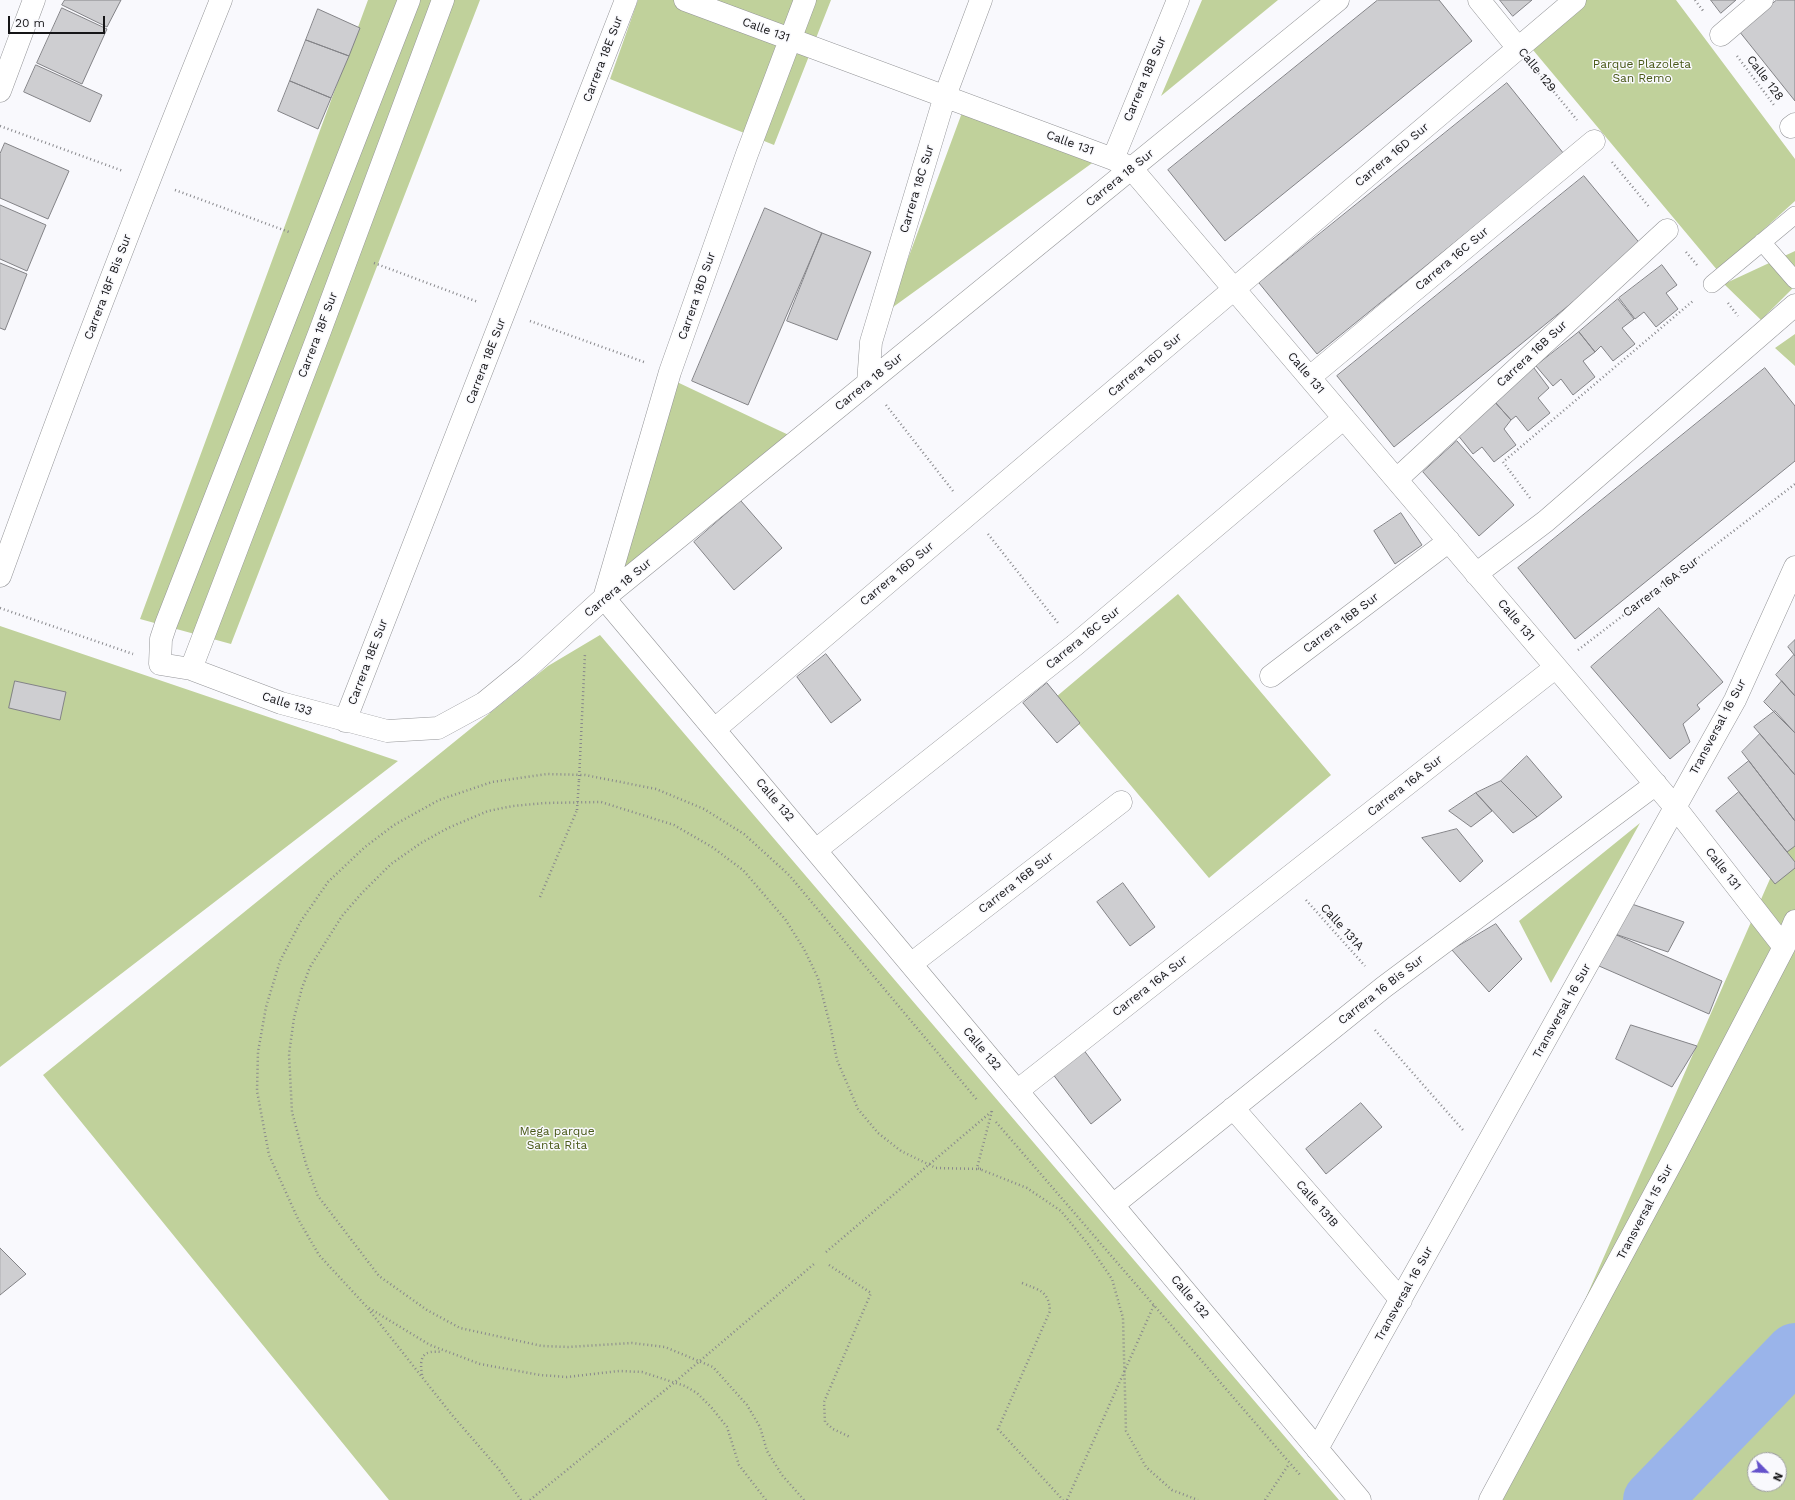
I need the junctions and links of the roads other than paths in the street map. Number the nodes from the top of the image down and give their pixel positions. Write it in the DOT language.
graph roads {
  1 [pos="34,0"];
  2 [pos="221,0"];
  3 [pos="409,0"];
  4 [pos="444,0"];
  5 [pos="626,0"];
  6 [pos="685,0"];
  7 [pos="805,0"];
  8 [pos="981,0"];
  9 [pos="1178,0"];
  10 [pos="1338,0"];
  11 [pos="1479,0"];
  12 [pos="1575,0"];
  13 [pos="1762,0"];
  14 [pos="1721,35"];
  15 [pos="791,39"];
  16 [pos="1518,48"];
  17 [pos="0,91"];
  18 [pos="945,96"];
  19 [pos="1594,141"];
  20 [pos="1122,164"];
  21 [pos="1795,215"];
  22 [pos="1667,230"];
  23 [pos="1762,242"];
  24 [pos="1795,280"];
  25 [pos="1712,284"];
  26 [pos="1235,289"];
  27 [pos="1795,305"];
  28 [pos="1310,377"];
  29 [pos="868,383"];
  30 [pos="1344,418"];
  31 [pos="1396,479"];
  32 [pos="1449,541"];
  33 [pos="1795,566"];
  34 [pos="1476,574"];
  35 [pos="0,576"];
  36 [pos="604,598"];
  37 [pos="1556,667"];
  38 [pos="191,669"];
  39 [pos="1271,676"];
  40 [pos="345,721"];
  41 [pos="714,729"];
  42 [pos="387,731"];
  43 [pos="1656,784"];
  44 [pos="1121,802"];
  45 [pos="1675,807"];
  46 [pos="816,850"];
  47 [pos="1795,921"];
  48 [pos="1784,947"];
  49 [pos="911,964"];
  50 [pos="1017,1091"];
  51 [pos="1233,1108"];
  52 [pos="1113,1205"];
  53 [pos="1401,1300"];
  54 [pos="1317,1449"];
  55 [pos="1360,1500"];
  56 [pos="1490,1500"];
  1 -- 17 [label="street"];
  2 -- 35 [label="street, Carrera 18F Bis Sur"];
  3 -- 38 [label="street, Calle 133"];
  4 -- 38 [label="street, Carrera 18F Sur"];
  5 -- 40 [label="street, Carrera 18E Sur"];
  6 -- 15 [label="street, Calle 131"];
  7 -- 15 [label="street, Carrera 18D Sur"];
  8 -- 18 [label="street, Carrera 18C Sur"];
  9 -- 20 [label="street, Carrera 18B Sur"];
  10 -- 20 [label="street, Carrera 18 Sur"];
  11 -- 16 [label="street, Calle 129"];
  12 -- 16 [label="street, Carrera 16D Sur"];
  13 -- 14 [label="street"];
  15 -- 18 [label="street, Calle 131"];
  15 -- 36 [label="street, Carrera 18D Sur"];
  16 -- 26 [label="street, Carrera 16D Sur"];
  18 -- 20 [label="street, Calle 131"];
  18 -- 29 [label="street, Carrera 18C Sur"];
  19 -- 28 [label="street, Carrera 16C Sur"];
  20 -- 26 [label="street, Calle 131"];
  20 -- 29 [label="street, Carrera 18 Sur"];
  21 -- 23 [label="lane"];
  22 -- 31 [label="street, Carrera 16B Sur"];
  23 -- 24 [label="lane"];
  23 -- 25 [label="lane"];
  26 -- 28 [label="street, Calle 131"];
  26 -- 41 [label="street, Carrera 16D Sur"];
  27 -- 34 [label="street"];
  28 -- 30 [label="street, Calle 131"];
  29 -- 36 [label="street, Carrera 18 Sur"];
  30 -- 31 [label="street, Calle 131"];
  30 -- 46 [label="street, Carrera 16C Sur"];
  31 -- 32 [label="street, Calle 131"];
  32 -- 34 [label="street, Calle 131"];
  32 -- 39 [label="street, Carrera 16B Sur"];
  33 -- 45 [label="street, Transversal 16 Sur"];
  34 -- 37 [label="street, Calle 131"];
  36 -- 41 [label="street, Calle 132"];
  36 -- 42 [label="street, Carrera 18 Sur"];
  37 -- 43 [label="street, Calle 131"];
  37 -- 50 [label="street, Carrera 16A Sur"];
  38 -- 40 [label="street, Calle 133"];
  40 -- 42 [label="street, Calle 133"];
  41 -- 46 [label="street, Calle 132"];
  43 -- 45 [label="street, Calle 131"];
  43 -- 51 [label="street, Carrera 16 Bis Sur"];
  44 -- 49 [label="street, Carrera 16B Sur"];
  45 -- 48 [label="street, Calle 131"];
  45 -- 53 [label="street, Transversal 16 Sur"];
  46 -- 49 [label="street, Calle 132"];
  47 -- 48 [label="street, Transversal 15 Sur"];
  48 -- 56 [label="street, Transversal 15 Sur"];
  49 -- 50 [label="street, Calle 132"];
  50 -- 52 [label="street, Calle 132"];
  51 -- 52 [label="street, Carrera 16 Bis Sur"];
  51 -- 53 [label="street, Calle 131B"];
  52 -- 54 [label="street, Calle 132"];
  53 -- 54 [label="street, Transversal 16 Sur"];
  54 -- 55 [label="street, Calle 132"];
}
